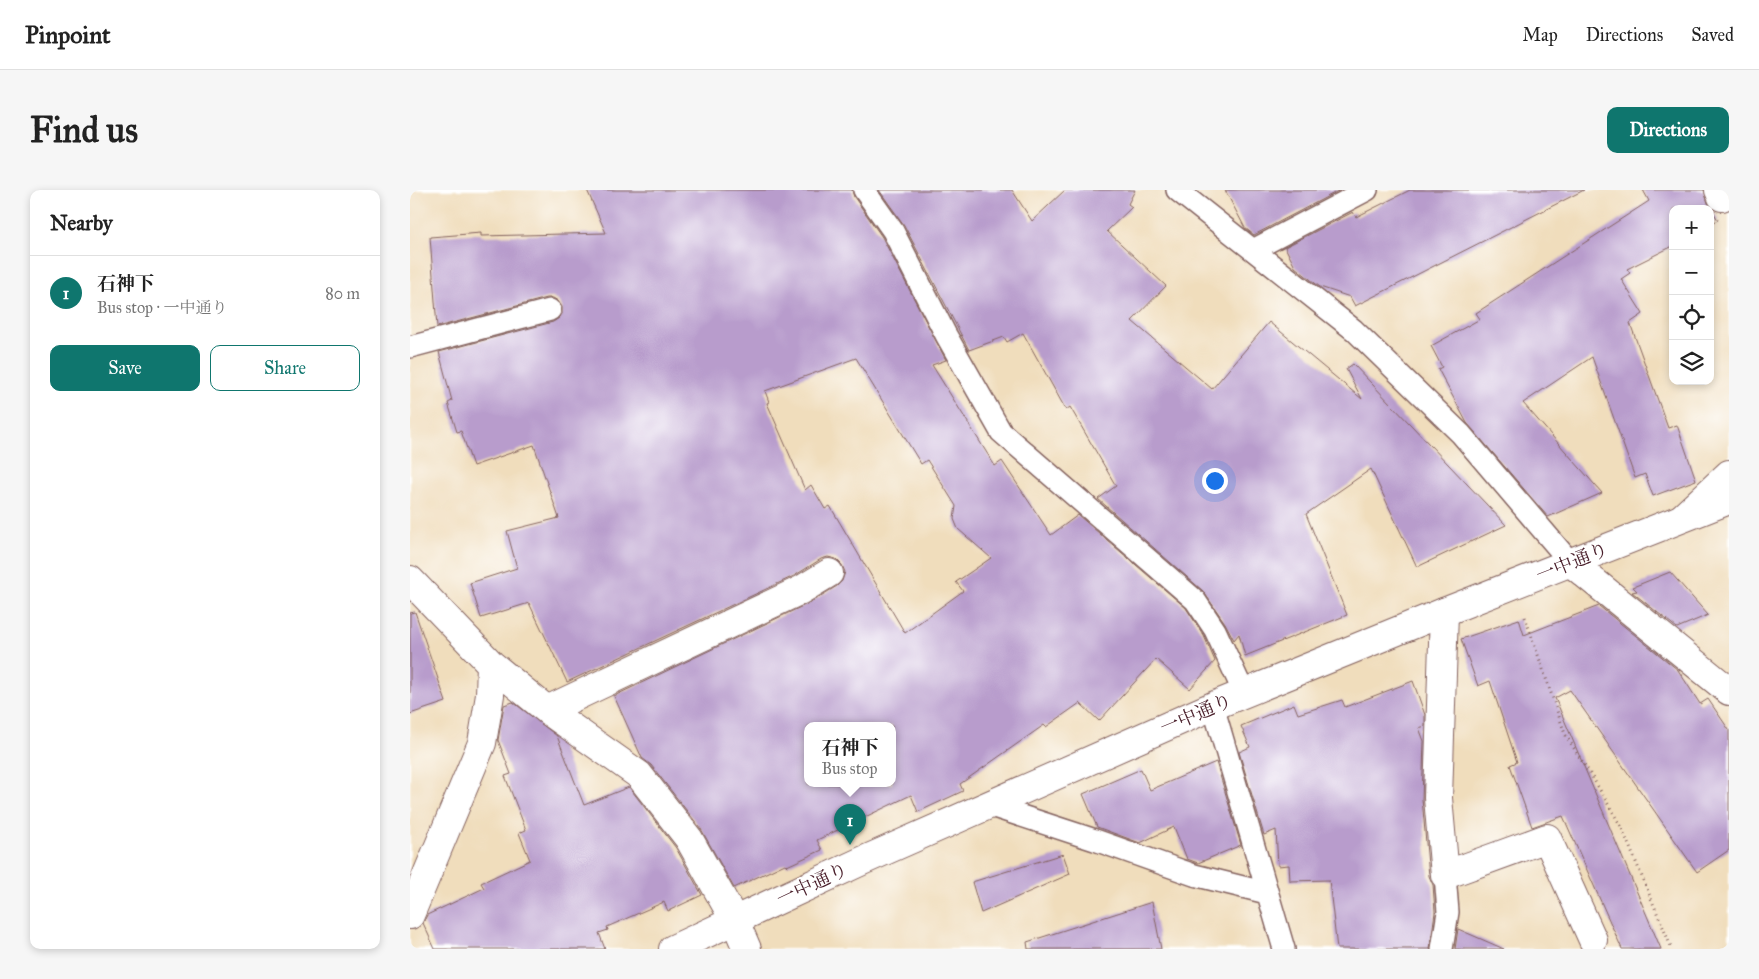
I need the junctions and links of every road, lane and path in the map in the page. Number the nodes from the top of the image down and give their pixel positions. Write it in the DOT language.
graph roads {
  1 [pos="864,190"];
  2 [pos="1177,190"];
  3 [pos="1367,190"];
  4 [pos="1719,190"];
  5 [pos="1729,194"];
  6 [pos="1253,250"];
  7 [pos="550,310"];
  8 [pos="410,347"];
  9 [pos="1729,474"];
  10 [pos="1729,500"];
  11 [pos="1683,518"];
  12 [pos="1570,562"];
  13 [pos="829,573"];
  14 [pos="410,580"];
  15 [pos="1515,584"];
  16 [pos="1444,612"];
  17 [pos="491,664"];
  18 [pos="1729,691"];
  19 [pos="1244,693"];
  20 [pos="1213,706"];
  21 [pos="547,710"];
  22 [pos="988,805"];
  23 [pos="1445,875"];
  24 [pos="1267,893"];
  25 [pos="410,915"];
  26 [pos="735,921"];
  27 [pos="1593,940"];
  28 [pos="673,949"];
  29 [pos="747,949"];
  30 [pos="1284,949"];
  31 [pos="1442,949"];
  32 [pos="1672,949"];
  1 -- 19 [label="lane"];
  2 -- 6 [label="lane"];
  3 -- 6 [label="lane"];
  4 -- 5 [label="street"];
  6 -- 12 [label="lane"];
  7 -- 8 [label="lane"];
  9 -- 11 [label="street"];
  10 -- 11 [label="street, 一中通り"];
  11 -- 12 [label="street, 一中通り"];
  12 -- 15 [label="street, 一中通り"];
  12 -- 18 [label="street"];
  13 -- 21 [label="street"];
  14 -- 17 [label="street"];
  15 -- 16 [label="street, 一中通り"];
  15 -- 32 [label="path"];
  16 -- 19 [label="street, 一中通り"];
  16 -- 23 [label="street"];
  17 -- 21 [label="street"];
  17 -- 25 [label="street"];
  19 -- 20 [label="street, 一中通り"];
  20 -- 22 [label="street, 一中通り"];
  20 -- 24 [label="lane"];
  21 -- 26 [label="street"];
  22 -- 24 [label="lane"];
  22 -- 26 [label="street, 一中通り"];
  23 -- 27 [label="street"];
  23 -- 31 [label="lane"];
  24 -- 30 [label="lane"];
  26 -- 28 [label="street, 一中通り"];
  26 -- 29 [label="street"];
}
